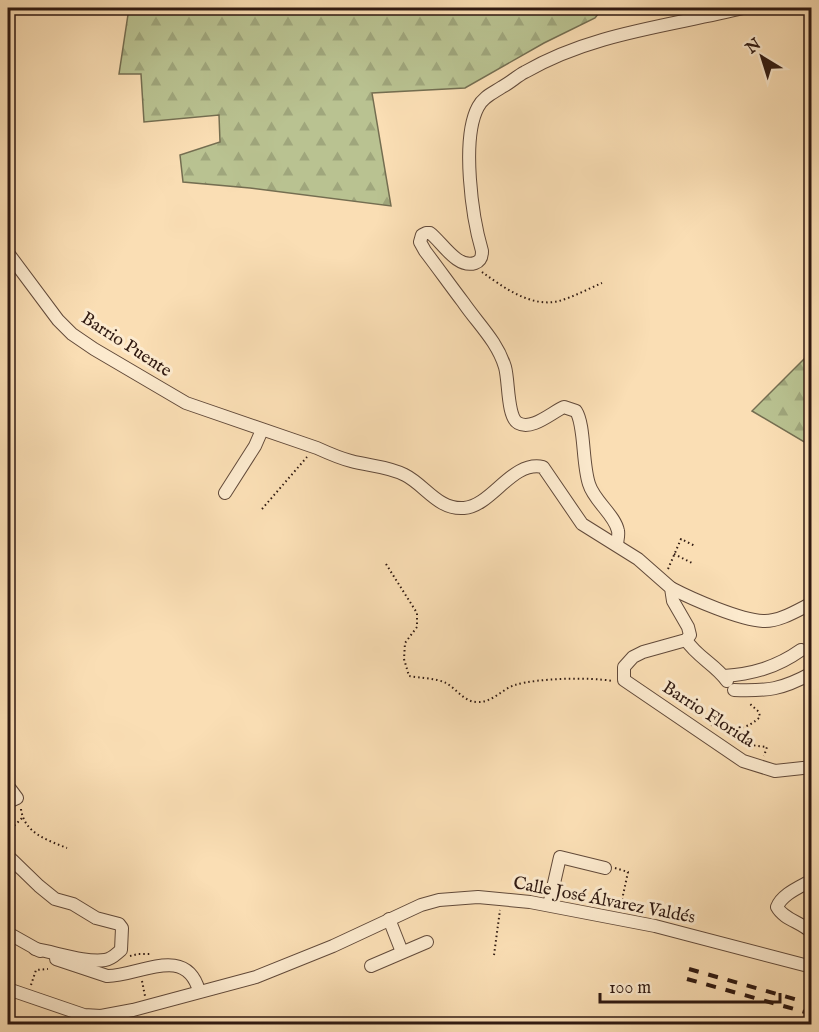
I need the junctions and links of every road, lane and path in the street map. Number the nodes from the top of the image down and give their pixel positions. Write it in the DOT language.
graph roads {
  1 [pos="743,8"];
  2 [pos="8,253"];
  3 [pos="472,264"];
  4 [pos="602,284"];
  5 [pos="258,429"];
  6 [pos="314,447"];
  7 [pos="225,493"];
  8 [pos="261,509"];
  9 [pos="617,545"];
  10 [pos="695,546"];
  11 [pos="674,555"];
  12 [pos="386,564"];
  13 [pos="694,564"];
  14 [pos="665,575"];
  15 [pos="670,588"];
  16 [pos="812,603"];
  17 [pos="686,640"];
  18 [pos="801,650"];
  19 [pos="812,673"];
  20 [pos="724,676"];
  21 [pos="624,680"];
  22 [pos="736,694"];
  23 [pos="693,728"];
  24 [pos="735,729"];
  25 [pos="811,767"];
  26 [pos="760,768"];
  27 [pos="8,786"];
  28 [pos="12,800"];
  29 [pos="22,818"];
  30 [pos="8,832"];
  31 [pos="67,848"];
  32 [pos="8,856"];
  33 [pos="604,868"];
  34 [pos="812,879"];
  35 [pos="501,899"];
  36 [pos="549,905"];
  37 [pos="389,919"];
  38 [pos="618,919"];
  39 [pos="8,933"];
  40 [pos="812,933"];
  41 [pos="427,942"];
  42 [pos="35,949"];
  43 [pos="402,952"];
  44 [pos="494,955"];
  45 [pos="60,961"];
  46 [pos="371,966"];
  47 [pos="812,967"];
  48 [pos="138,970"];
  49 [pos="8,989"];
  50 [pos="199,991"];
  51 [pos="27,997"];
  52 [pos="148,1006"];
  1 -- 3 [label="street"];
  2 -- 5 [label="street, Barrio Puente"];
  3 -- 4 [label="path"];
  3 -- 9 [label="street"];
  5 -- 6 [label="street, Barrio Puente"];
  5 -- 7 [label="street"];
  6 -- 8 [label="path"];
  6 -- 9 [label="street, Barrio Puente"];
  9 -- 15 [label="street"];
  10 -- 11 [label="path"];
  11 -- 13 [label="path"];
  11 -- 14 [label="path"];
  12 -- 21 [label="path"];
  15 -- 16 [label="street"];
  15 -- 17 [label="street"];
  17 -- 20 [label="street"];
  17 -- 21 [label="street"];
  18 -- 20 [label="street"];
  19 -- 22 [label="street"];
  20 -- 22 [label="street"];
  21 -- 23 [label="street, Barrio Florida"];
  22 -- 24 [label="path"];
  23 -- 24 [label="path"];
  23 -- 26 [label="street, Barrio Florida"];
  24 -- 26 [label="path"];
  25 -- 26 [label="street, Barrio Florida"];
  27 -- 28 [label="street"];
  28 -- 29 [label="path"];
  29 -- 30 [label="path"];
  29 -- 31 [label="path"];
  32 -- 42 [label="street"];
  33 -- 36 [label="street"];
  33 -- 38 [label="path"];
  34 -- 40 [label="street"];
  35 -- 36 [label="street, Calle José Álvarez Valdés"];
  35 -- 37 [label="street, Calle José Álvarez Valdés"];
  35 -- 44 [label="path"];
  36 -- 38 [label="street, Calle José Álvarez Valdés"];
  37 -- 43 [label="street"];
  37 -- 50 [label="street, Calle José Álvarez Valdés"];
  38 -- 47 [label="street, Calle José Álvarez Valdés"];
  39 -- 42 [label="street"];
  41 -- 43 [label="street"];
  42 -- 45 [label="street"];
  43 -- 46 [label="street"];
  45 -- 48 [label="street"];
  45 -- 51 [label="path"];
  48 -- 50 [label="street"];
  48 -- 52 [label="path"];
  49 -- 51 [label="street"];
  50 -- 52 [label="street, Calle José Álvarez Valdés"];
  51 -- 52 [label="street, Calle José Álvarez Valdés"];
}
